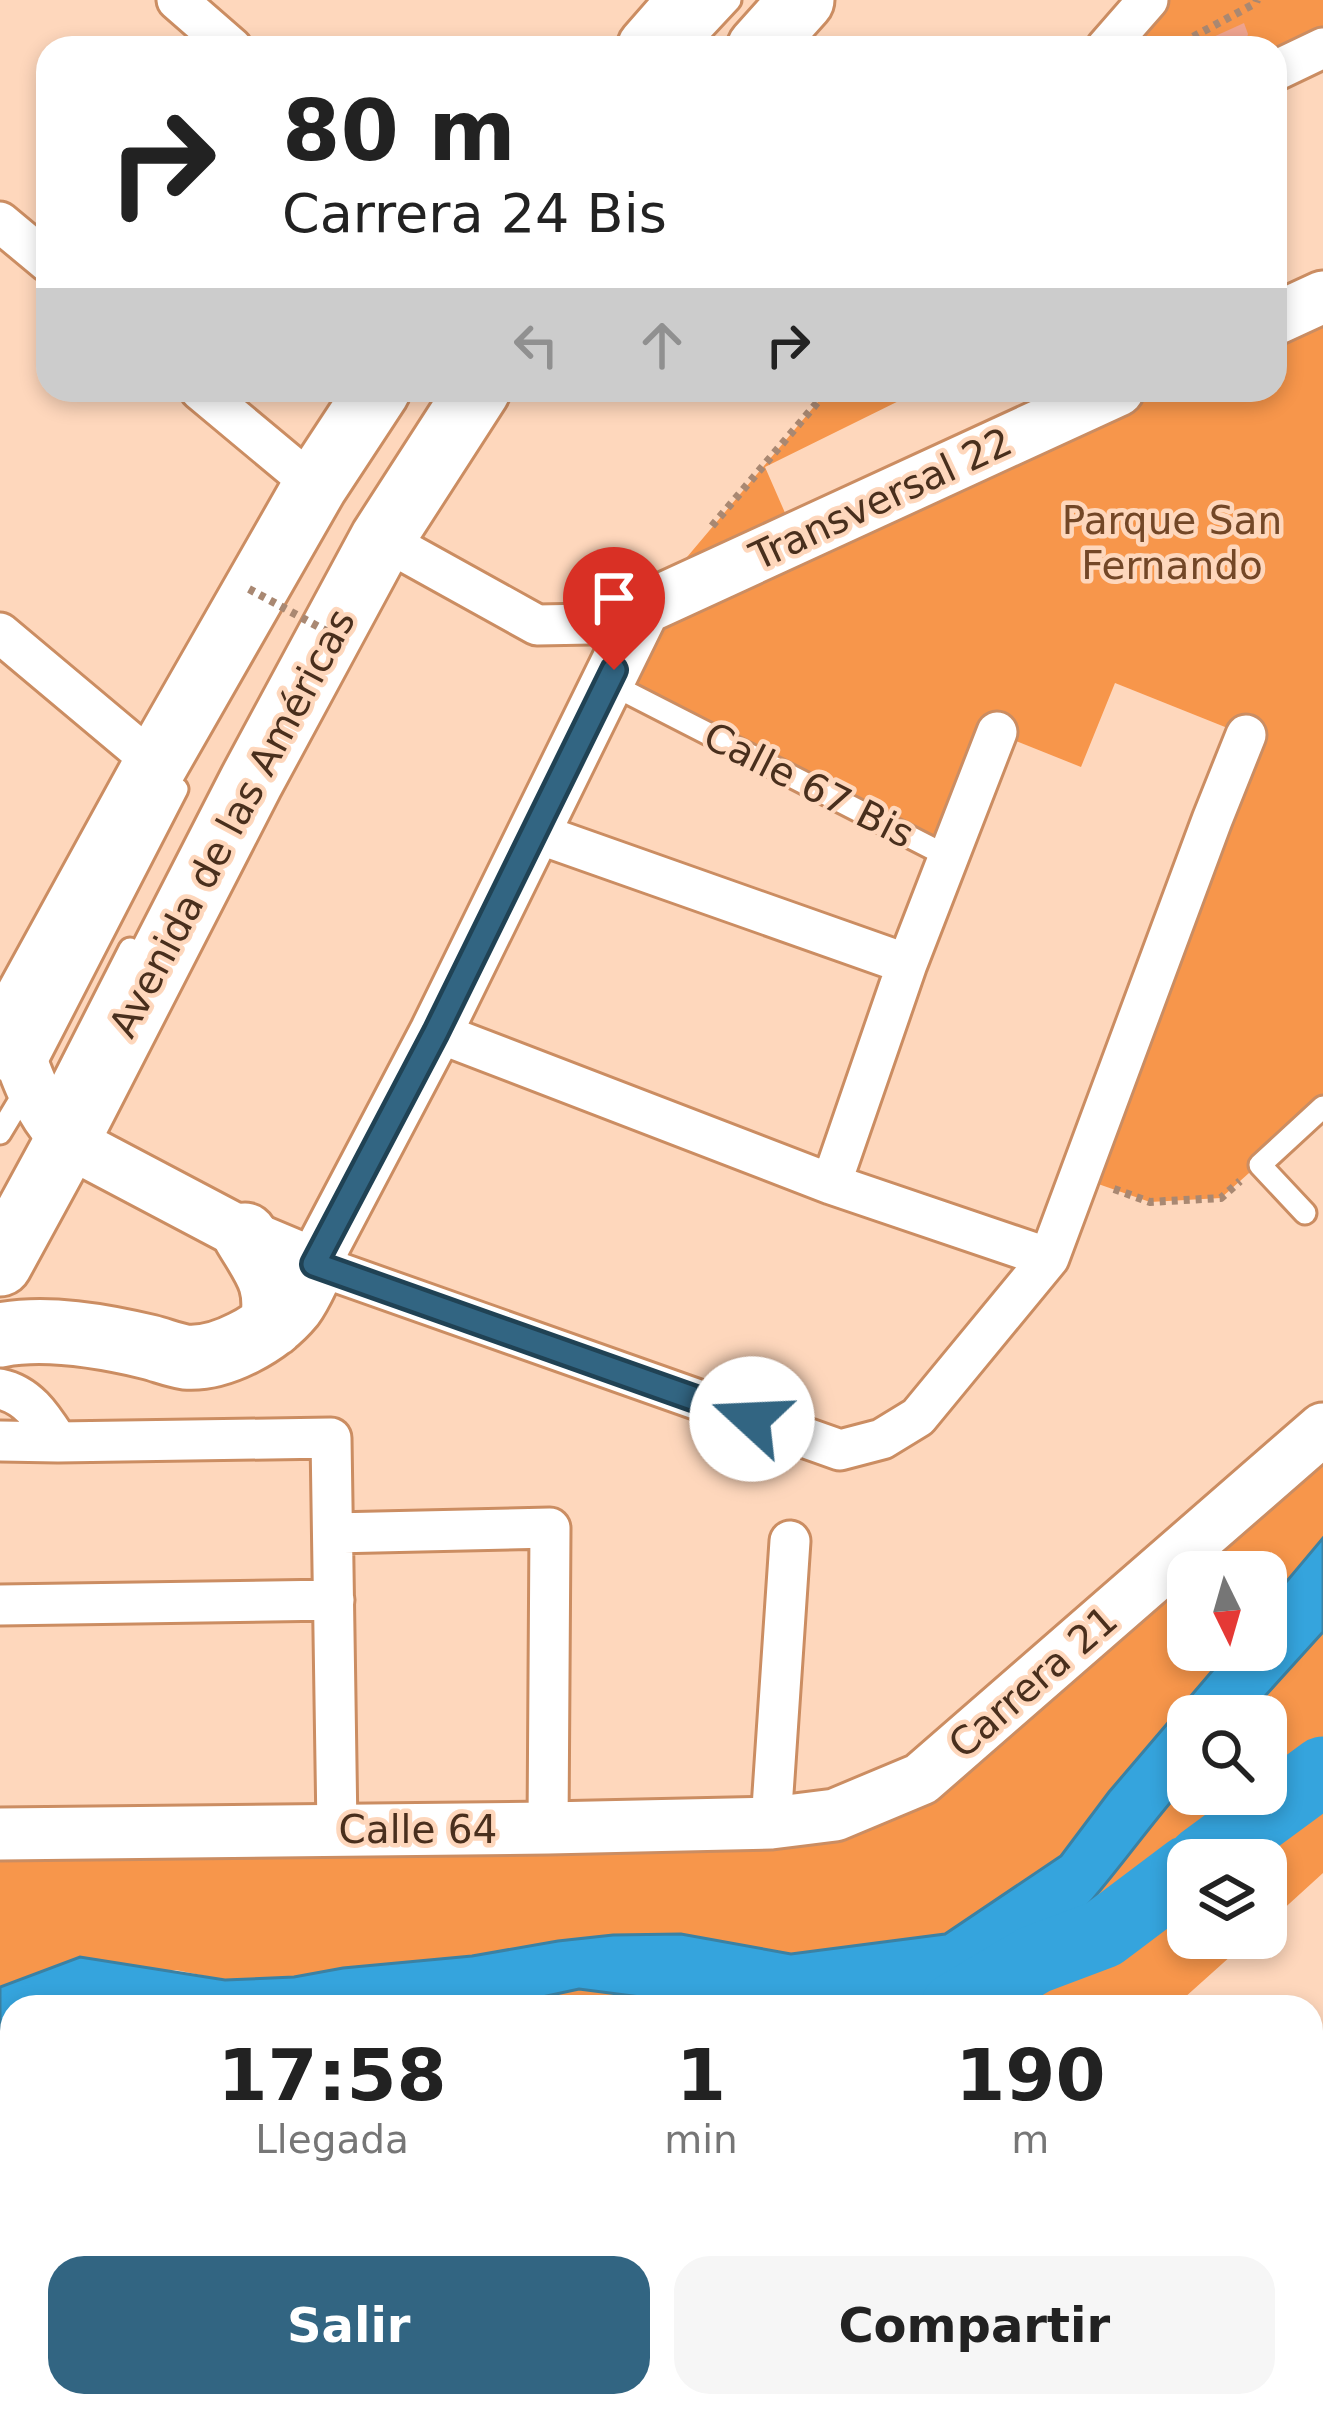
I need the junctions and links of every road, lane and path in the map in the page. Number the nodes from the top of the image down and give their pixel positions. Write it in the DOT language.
graph roads {
  1 [pos="176,0"];
  2 [pos="730,0"];
  3 [pos="802,0"];
  4 [pos="1148,0"];
  5 [pos="1257,0"];
  6 [pos="666,24"];
  7 [pos="218,36"];
  8 [pos="770,36"];
  9 [pos="1116,36"];
  10 [pos="1194,36"];
  11 [pos="1323,48"];
  12 [pos="1287,65"];
  13 [pos="0,222"];
  14 [pos="36,252"];
  15 [pos="1323,297"];
  16 [pos="1287,314"];
  17 [pos="214,402"];
  18 [pos="370,402"];
  19 [pos="470,402"];
  20 [pos="818,402"];
  21 [pos="1074,402"];
  22 [pos="315,486"];
  23 [pos="705,535"];
  24 [pos="382,539"];
  25 [pos="249,589"];
  26 [pos="644,608"];
  27 [pos="0,633"];
  28 [pos="340,639"];
  29 [pos="607,682"];
  30 [pos="997,733"];
  31 [pos="1246,735"];
  32 [pos="170,770"];
  33 [pos="536,833"];
  34 [pos="947,856"];
  35 [pos="142,927"];
  36 [pos="907,964"];
  37 [pos="436,1032"];
  38 [pos="23,1088"];
  39 [pos="1323,1107"];
  40 [pos="1260,1165"];
  41 [pos="1078,1177"];
  42 [pos="831,1184"];
  43 [pos="1305,1213"];
  44 [pos="245,1235"];
  45 [pos="1049,1258"];
  46 [pos="0,1264"];
  47 [pos="314,1264"];
  48 [pos="272,1325"];
  49 [pos="0,1335"];
  50 [pos="0,1389"];
  51 [pos="1323,1429"];
  52 [pos="0,1441"];
  53 [pos="58,1442"];
  54 [pos="332,1533"];
  55 [pos="790,1541"];
  56 [pos="334,1600"];
  57 [pos="0,1604"];
  58 [pos="836,1815"];
  59 [pos="771,1823"];
  60 [pos="548,1828"];
  61 [pos="337,1829"];
  62 [pos="0,1834"];
  1 -- 7 [label="street"];
  2 -- 6 [label="lane"];
  3 -- 8 [label="main road"];
  4 -- 9 [label="street"];
  5 -- 10 [label="path"];
  11 -- 12 [label="street"];
  13 -- 14 [label="street"];
  15 -- 16 [label="street"];
  17 -- 22 [label="street"];
  18 -- 22 [label="main road, Avenida de las Américas"];
  19 -- 24 [label="main road, Avenida de las Américas"];
  20 -- 23 [label="path"];
  21 -- 26 [label="street, Transversal 22"];
  22 -- 32 [label="main road, Avenida de las Américas"];
  24 -- 26 [label="street"];
  24 -- 38 [label="main road, Avenida de las Américas"];
  25 -- 28 [label="path, bridge"];
  26 -- 29 [label="street"];
  27 -- 32 [label="street"];
  29 -- 33 [label="street"];
  29 -- 34 [label="lane, Calle 67 Bis"];
  30 -- 34 [label="street"];
  31 -- 41 [label="street"];
  32 -- 38 [label="main road, Avenida de las Américas"];
  33 -- 36 [label="street"];
  33 -- 37 [label="street"];
  34 -- 36 [label="street"];
  35 -- 38 [label="lane"];
  36 -- 42 [label="street"];
  37 -- 42 [label="street"];
  37 -- 47 [label="street"];
  38 -- 44 [label="street"];
  38 -- 46 [label="main road, Avenida de las Américas"];
  39 -- 40 [label="lane"];
  40 -- 41 [label="path"];
  40 -- 43 [label="lane"];
  41 -- 45 [label="street"];
  42 -- 45 [label="street"];
  44 -- 47 [label="street"];
  44 -- 48 [label="main road"];
  45 -- 47 [label="street"];
  47 -- 48 [label="main road"];
  48 -- 49 [label="main road"];
  50 -- 53 [label="street"];
  51 -- 58 [label="street, Carrera 21"];
  52 -- 53 [label="street"];
  53 -- 54 [label="street"];
  54 -- 56 [label="street"];
  54 -- 60 [label="street"];
  55 -- 59 [label="street"];
  56 -- 57 [label="street"];
  56 -- 61 [label="street"];
  58 -- 59 [label="street, Calle 64"];
  59 -- 60 [label="street, Calle 64"];
  60 -- 61 [label="street, Calle 64"];
  61 -- 62 [label="street, Calle 64"];
}
